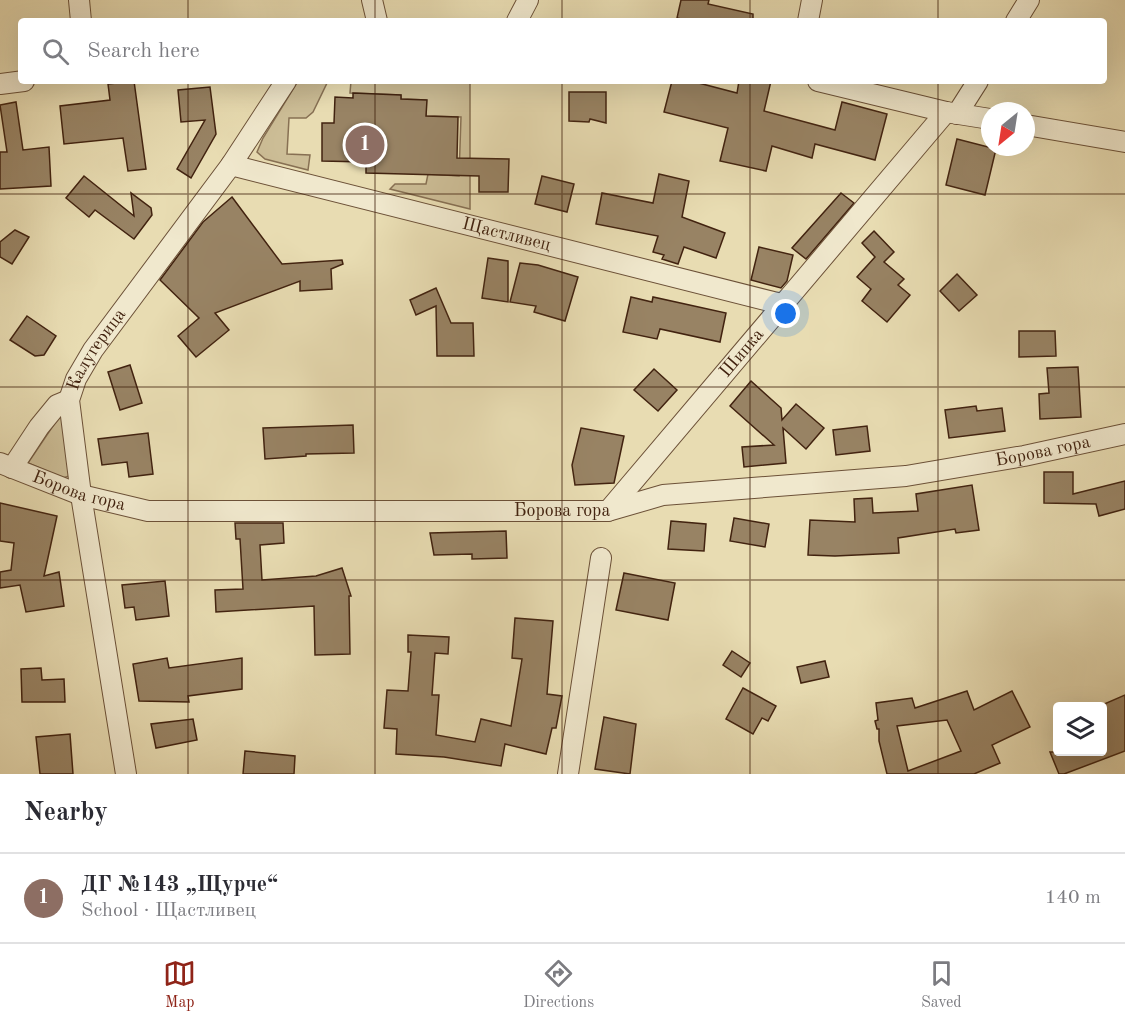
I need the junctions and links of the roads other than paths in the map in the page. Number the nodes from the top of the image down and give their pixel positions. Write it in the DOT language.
graph roads {
  1 [pos="80,0"];
  2 [pos="372,0"];
  3 [pos="528,0"];
  4 [pos="812,0"];
  5 [pos="1029,0"];
  6 [pos="81,18"];
  7 [pos="375,18"];
  8 [pos="519,18"];
  9 [pos="809,18"];
  10 [pos="1018,18"];
  11 [pos="18,82"];
  12 [pos="0,84"];
  13 [pos="284,84"];
  14 [pos="830,84"];
  15 [pos="975,84"];
  16 [pos="951,113"];
  17 [pos="981,118"];
  18 [pos="1035,127"];
  19 [pos="1125,142"];
  20 [pos="231,165"];
  21 [pos="781,304"];
  22 [pos="69,400"];
  23 [pos="1125,434"];
  24 [pos="6,466"];
  25 [pos="81,495"];
  26 [pos="608,511"];
  27 [pos="601,558"];
  28 [pos="126,774"];
  29 [pos="568,774"];
  1 -- 6 [label="street"];
  2 -- 7 [label="street"];
  3 -- 8 [label="street"];
  4 -- 9 [label="street"];
  5 -- 10 [label="street"];
  11 -- 12 [label="street"];
  13 -- 20 [label="street, Калугерица"];
  14 -- 16 [label="street"];
  15 -- 16 [label="street, Шипка"];
  16 -- 17 [label="street"];
  16 -- 21 [label="street, Шипка"];
  18 -- 19 [label="street"];
  20 -- 21 [label="street, Щастливец"];
  20 -- 22 [label="street, Калугерица"];
  21 -- 26 [label="street, Шипка"];
  22 -- 24 [label="street"];
  22 -- 25 [label="street, Калугерица"];
  23 -- 26 [label="street, Борова гора"];
  24 -- 25 [label="street, Борова гора"];
  25 -- 26 [label="street, Борова гора"];
  25 -- 28 [label="street, Калугерица"];
  27 -- 29 [label="street"];
}
